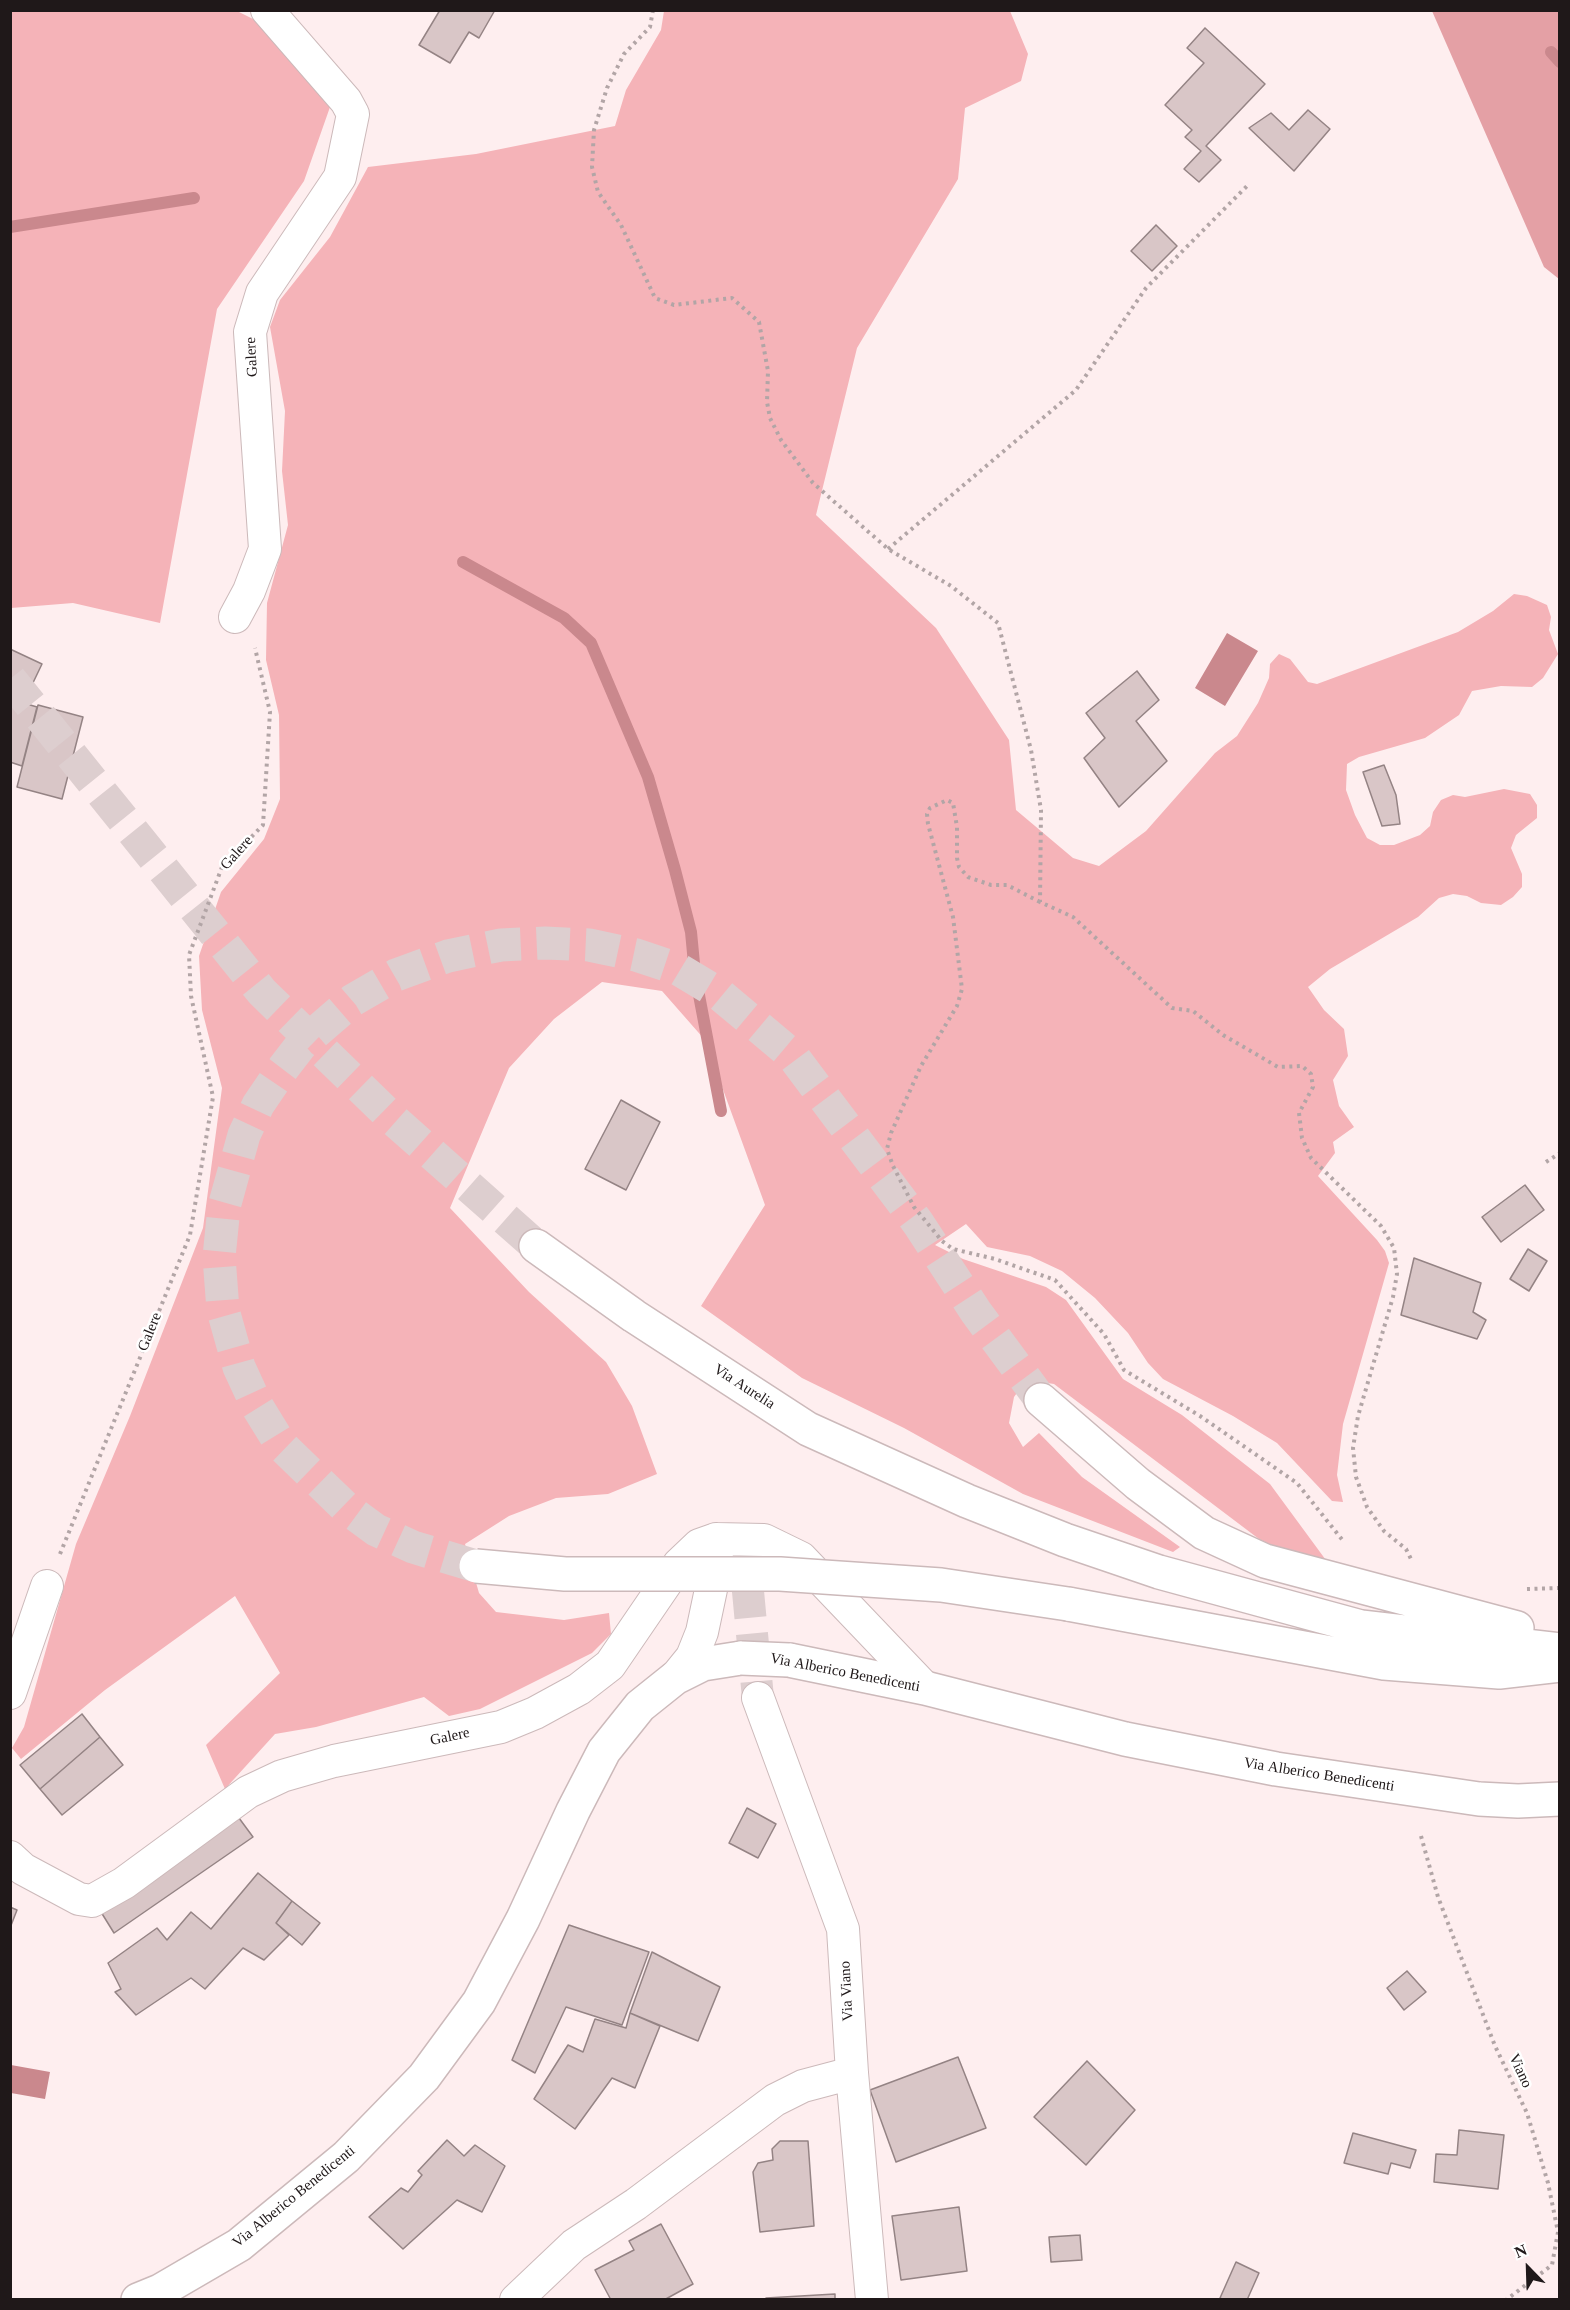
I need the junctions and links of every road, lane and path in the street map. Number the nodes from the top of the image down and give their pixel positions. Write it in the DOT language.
graph roads {
  1 [pos="267,10"];
  2 [pos="653,10"];
  3 [pos="1247,186"];
  4 [pos="888,549"];
  5 [pos="235,617"];
  6 [pos="1040,902"];
  7 [pos="1560,1153"];
  8 [pos="1546,1162"];
  9 [pos="536,1246"];
  10 [pos="1041,1400"];
  11 [pos="716,1539"];
  12 [pos="1346,1545"];
  13 [pos="476,1566"];
  14 [pos="1415,1566"];
  15 [pos="47,1586"];
  16 [pos="1560,1588"];
  17 [pos="1520,1590"];
  18 [pos="1560,1640"];
  19 [pos="1560,1650"];
  20 [pos="1560,1665"];
  21 [pos="675,1678"];
  22 [pos="925,1688"];
  23 [pos="10,1693"];
  24 [pos="758,1698"];
  25 [pos="1560,1799"];
  26 [pos="1421,1836"];
  27 [pos="10,1857"];
  28 [pos="852,2073"];
  29 [pos="138,2300"];
  30 [pos="516,2300"];
  31 [pos="872,2300"];
  32 [pos="1506,2300"];
  1 -- 5 [label="street, Galere"];
  2 -- 4 [label="path"];
  3 -- 4 [label="path"];
  4 -- 6 [label="path"];
  5 -- 15 [label="path, Galere"];
  6 -- 12 [label="path"];
  6 -- 14 [label="path"];
  7 -- 8 [label="path"];
  9 -- 19 [label="main road, Via Aurelia"];
  10 -- 18 [label="main road"];
  11 -- 21 [label="street"];
  11 -- 22 [label="street"];
  11 -- 27 [label="street, Galere"];
  13 -- 20 [label="main road, bridge"];
  15 -- 23 [label="street"];
  16 -- 17 [label="path"];
  21 -- 22 [label="main road, Via Alberico Benedicenti, bridge"];
  21 -- 29 [label="main road, Via Alberico Benedicenti"];
  22 -- 25 [label="main road, Via Alberico Benedicenti"];
  24 -- 28 [label="street, Via Viano"];
  26 -- 32 [label="path, Viano"];
  28 -- 30 [label="street"];
  28 -- 31 [label="street, Via Viano"];
}
